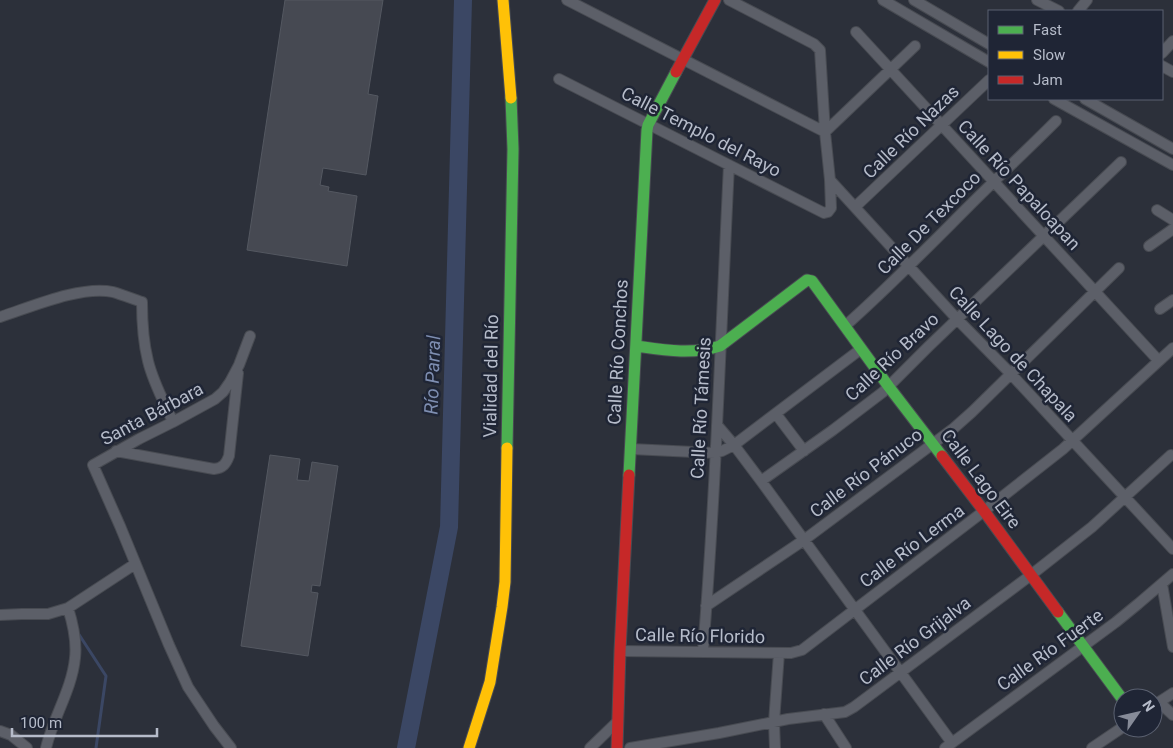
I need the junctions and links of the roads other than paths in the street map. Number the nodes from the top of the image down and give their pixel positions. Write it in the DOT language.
graph roads {
  1 [pos="503,0"];
  2 [pos="567,0"];
  3 [pos="714,0"];
  4 [pos="728,0"];
  5 [pos="883,0"];
  6 [pos="914,0"];
  7 [pos="1037,0"];
  8 [pos="1088,0"];
  9 [pos="1057,10"];
  10 [pos="1079,10"];
  11 [pos="856,32"];
  12 [pos="1173,41"];
  13 [pos="988,43"];
  14 [pos="914,46"];
  15 [pos="1163,52"];
  16 [pos="682,59"];
  17 [pos="988,61"];
  18 [pos="890,69"];
  19 [pos="560,79"];
  20 [pos="988,81"];
  21 [pos="1056,100"];
  22 [pos="1087,100"];
  23 [pos="1056,121"];
  24 [pos="648,124"];
  25 [pos="942,125"];
  26 [pos="826,132"];
  27 [pos="1173,149"];
  28 [pos="1120,162"];
  29 [pos="729,165"];
  30 [pos="1173,165"];
  31 [pos="830,180"];
  32 [pos="994,181"];
  33 [pos="855,207"];
  34 [pos="1157,210"];
  35 [pos="1173,220"];
  36 [pos="1173,230"];
  37 [pos="1044,236"];
  38 [pos="1149,246"];
  39 [pos="909,266"];
  40 [pos="1119,268"];
  41 [pos="1095,291"];
  42 [pos="1173,300"];
  43 [pos="1160,309"];
  44 [pos="0,317"];
  45 [pos="957,319"];
  46 [pos="845,326"];
  47 [pos="250,336"];
  48 [pos="636,346"];
  49 [pos="720,346"];
  50 [pos="1173,348"];
  51 [pos="861,349"];
  52 [pos="1158,360"];
  53 [pos="239,365"];
  54 [pos="1010,373"];
  55 [pos="889,387"];
  56 [pos="776,414"];
  57 [pos="173,422"];
  58 [pos="717,425"];
  59 [pos="1073,440"];
  60 [pos="932,444"];
  61 [pos="734,445"];
  62 [pos="631,450"];
  63 [pos="116,451"];
  64 [pos="804,451"];
  65 [pos="715,453"];
  66 [pos="1171,455"];
  67 [pos="762,481"];
  68 [pos="1125,497"];
  69 [pos="984,511"];
  70 [pos="804,540"];
  71 [pos="1173,549"];
  72 [pos="135,564"];
  73 [pos="1173,574"];
  74 [pos="1031,575"];
  75 [pos="1162,584"];
  76 [pos="706,606"];
  77 [pos="68,608"];
  78 [pos="855,610"];
  79 [pos="0,615"];
  80 [pos="1082,646"];
  81 [pos="1173,647"];
  82 [pos="620,651"];
  83 [pos="703,651"];
  84 [pos="779,653"];
  85 [pos="900,673"];
  86 [pos="1114,688"];
  87 [pos="824,714"];
  88 [pos="617,722"];
  89 [pos="774,722"];
  90 [pos="0,731"];
  91 [pos="1113,734"];
  92 [pos="948,745"];
  93 [pos="27,748"];
  94 [pos="46,748"];
  95 [pos="231,748"];
  96 [pos="469,748"];
  97 [pos="590,748"];
  98 [pos="616,748"];
  99 [pos="630,748"];
  100 [pos="775,748"];
  101 [pos="846,748"];
  102 [pos="1092,748"];
  1 -- 96 [label="street, Vialidad del Río"];
  2 -- 16 [label="street"];
  3 -- 16 [label="street, Calle Río Conchos"];
  4 -- 26 [label="street"];
  5 -- 17 [label="street"];
  6 -- 13 [label="street"];
  7 -- 9 [label="street"];
  8 -- 10 [label="street"];
  11 -- 18 [label="street, Calle Río Papaloapan"];
  12 -- 15 [label="street"];
  14 -- 18 [label="street"];
  16 -- 24 [label="street, Calle Río Conchos"];
  16 -- 26 [label="street"];
  18 -- 25 [label="street, Calle Río Papaloapan"];
  18 -- 26 [label="street"];
  19 -- 24 [label="street, Calle Templo del Rayo"];
  20 -- 25 [label="street, Calle Río Nazas"];
  21 -- 30 [label="street"];
  22 -- 27 [label="street"];
  23 -- 32 [label="street, Calle De Texcoco"];
  24 -- 29 [label="street, Calle Templo del Rayo"];
  24 -- 48 [label="street, Calle Río Conchos"];
  25 -- 32 [label="street, Calle Río Papaloapan"];
  25 -- 33 [label="street, Calle Río Nazas"];
  26 -- 31 [label="street"];
  28 -- 37 [label="street, Calle Río Bravo"];
  29 -- 31 [label="street, Calle Templo del Rayo"];
  29 -- 49 [label="street, Calle Río Támesis"];
  31 -- 33 [label="street, Calle Lago de Chapala"];
  32 -- 37 [label="street, Calle Río Papaloapan"];
  32 -- 39 [label="street, Calle De Texcoco"];
  33 -- 39 [label="street, Calle Lago de Chapala"];
  34 -- 35 [label="street"];
  36 -- 38 [label="street"];
  37 -- 41 [label="street, Calle Río Papaloapan"];
  37 -- 45 [label="street, Calle Río Bravo"];
  39 -- 45 [label="street, Calle Lago de Chapala"];
  39 -- 46 [label="street, Calle De Texcoco"];
  40 -- 41 [label="street, Calle Río Pánuco"];
  41 -- 52 [label="street, Calle Río Papaloapan"];
  41 -- 54 [label="street, Calle Río Pánuco"];
  42 -- 43 [label="street"];
  44 -- 57 [label="street"];
  45 -- 54 [label="street, Calle Lago de Chapala"];
  45 -- 55 [label="street, Calle Río Bravo"];
  46 -- 49 [label="street, Calle Lago Eire"];
  46 -- 51 [label="street, Calle Lago Eire"];
  47 -- 53 [label="street, Santa Bárbara"];
  48 -- 49 [label="street"];
  48 -- 62 [label="street, Calle Río Conchos"];
  49 -- 58 [label="street, Calle Río Támesis"];
  50 -- 52 [label="street, Calle Río Lerma"];
  51 -- 55 [label="street, Calle Lago Eire"];
  51 -- 56 [label="street"];
  52 -- 59 [label="street, Calle Río Lerma"];
  53 -- 57 [label="street, Santa Bárbara"];
  53 -- 63 [label="street"];
  54 -- 59 [label="street, Calle Lago de Chapala"];
  54 -- 60 [label="street, Calle Río Pánuco"];
  55 -- 60 [label="street, Calle Lago Eire"];
  55 -- 64 [label="street, Calle Río Bravo"];
  56 -- 61 [label="street"];
  56 -- 64 [label="street"];
  57 -- 63 [label="street, Santa Bárbara"];
  58 -- 61 [label="street"];
  58 -- 65 [label="street, Calle Río Támesis"];
  59 -- 68 [label="street, Calle Lago de Chapala"];
  59 -- 69 [label="street, Calle Río Lerma"];
  60 -- 69 [label="street, Calle Lago Eire"];
  60 -- 70 [label="street, Calle Río Pánuco"];
  61 -- 65 [label="street"];
  61 -- 67 [label="street"];
  62 -- 65 [label="street"];
  62 -- 82 [label="street, Calle Río Conchos"];
  63 -- 72 [label="street, Santa Bárbara"];
  64 -- 67 [label="street, Calle Río Bravo"];
  65 -- 76 [label="street, Calle Río Támesis"];
  66 -- 68 [label="street, Calle Río Grijalva"];
  67 -- 70 [label="street"];
  68 -- 71 [label="street, Calle Lago de Chapala"];
  68 -- 74 [label="street, Calle Río Grijalva"];
  69 -- 74 [label="street, Calle Lago Eire"];
  69 -- 78 [label="street, Calle Río Lerma"];
  70 -- 76 [label="street, Calle Río Pánuco"];
  70 -- 78 [label="street"];
  72 -- 77 [label="street"];
  72 -- 95 [label="street"];
  73 -- 75 [label="street, Calle Río Fuerte"];
  74 -- 80 [label="street, Calle Lago Eire"];
  74 -- 85 [label="street, Calle Río Grijalva"];
  75 -- 80 [label="street, Calle Río Fuerte"];
  75 -- 81 [label="street"];
  76 -- 83 [label="street, Calle Río Támesis"];
  77 -- 79 [label="street"];
  77 -- 94 [label="street"];
  78 -- 84 [label="street, Calle Río Lerma"];
  78 -- 85 [label="street"];
  80 -- 86 [label="street, Calle Lago Eire"];
  80 -- 92 [label="street, Calle Río Fuerte"];
  82 -- 83 [label="street, Calle Río Florido"];
  82 -- 88 [label="street, Calle Río Conchos"];
  83 -- 84 [label="street, Calle Río Florido"];
  84 -- 89 [label="street"];
  85 -- 87 [label="street, Calle Río Grijalva"];
  85 -- 92 [label="street"];
  87 -- 89 [label="street, Calle Río Grijalva"];
  87 -- 101 [label="street"];
  88 -- 97 [label="street"];
  88 -- 98 [label="street, Calle Río Conchos"];
  89 -- 99 [label="street, Calle Río Grijalva"];
  89 -- 100 [label="street"];
  90 -- 93 [label="street"];
  91 -- 102 [label="street"];
}
